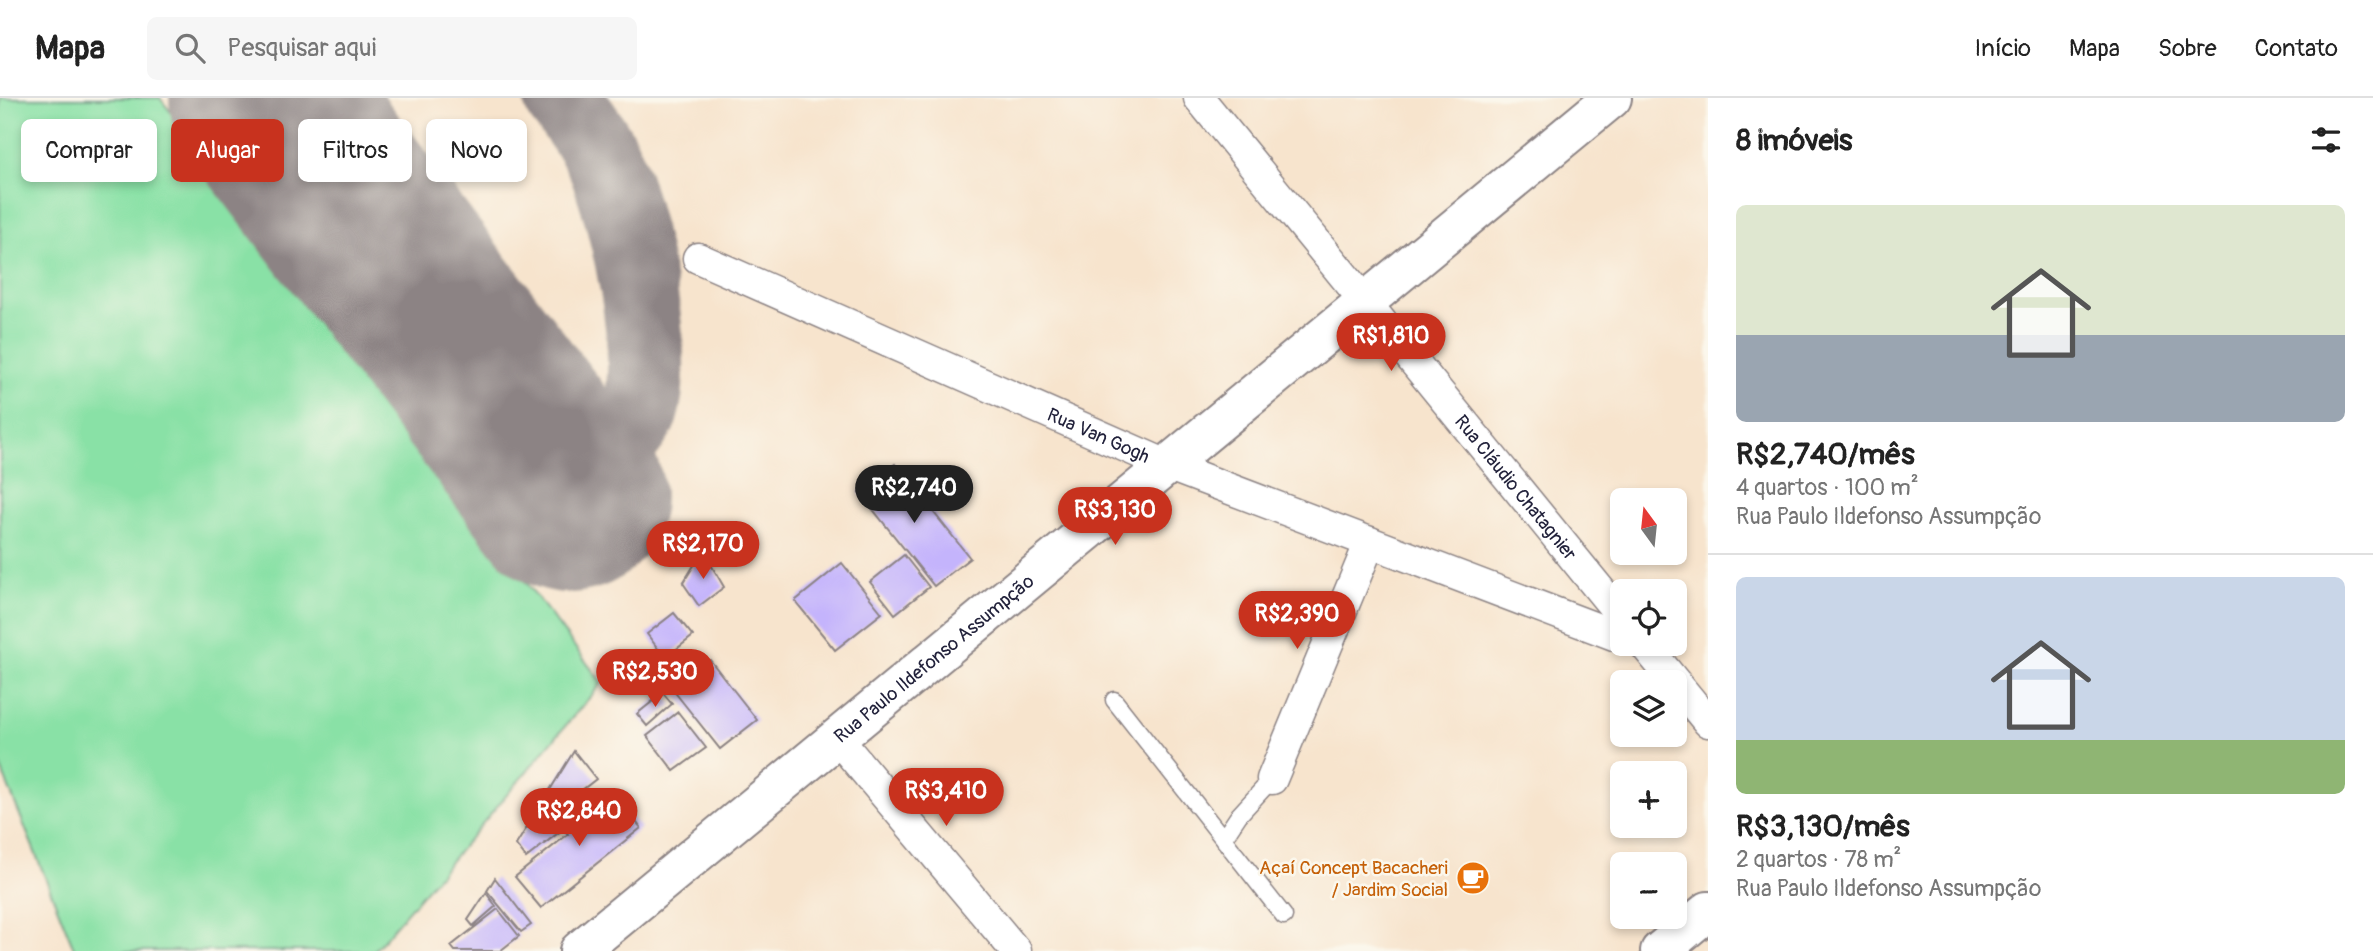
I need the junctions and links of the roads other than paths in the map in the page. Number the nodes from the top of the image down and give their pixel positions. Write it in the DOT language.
graph roads {
  1 [pos="1199,98"];
  2 [pos="1612,98"];
  3 [pos="698,258"];
  4 [pos="1365,302"];
  5 [pos="1167,465"];
  6 [pos="1370,541"];
  7 [pos="1610,602"];
  8 [pos="1610,633"];
  9 [pos="1649,656"];
  10 [pos="1114,699"];
  11 [pos="1708,722"];
  12 [pos="837,738"];
  13 [pos="1272,779"];
  14 [pos="1223,839"];
  15 [pos="1708,912"];
  16 [pos="1284,916"];
  17 [pos="579,951"];
  18 [pos="1016,951"];
  19 [pos="1660,951"];
  1 -- 4 [label="street, Rua Cláudio Chatagnier"];
  2 -- 4 [label="street, Rua Paulo Ildefonso Assumpção"];
  3 -- 5 [label="street, Rua Van Gogh"];
  4 -- 5 [label="street, Rua Paulo Ildefonso Assumpção"];
  4 -- 7 [label="street, Rua Cláudio Chatagnier"];
  5 -- 6 [label="street, Rua Van Gogh"];
  5 -- 12 [label="street, Rua Paulo Ildefonso Assumpção"];
  6 -- 8 [label="street, Rua Van Gogh"];
  6 -- 13 [label="street"];
  9 -- 11 [label="street"];
  10 -- 14 [label="lane"];
  12 -- 17 [label="street, Rua Paulo Ildefonso Assumpção"];
  12 -- 18 [label="street"];
  13 -- 14 [label="lane"];
  14 -- 16 [label="lane"];
  15 -- 19 [label="street"];
}
